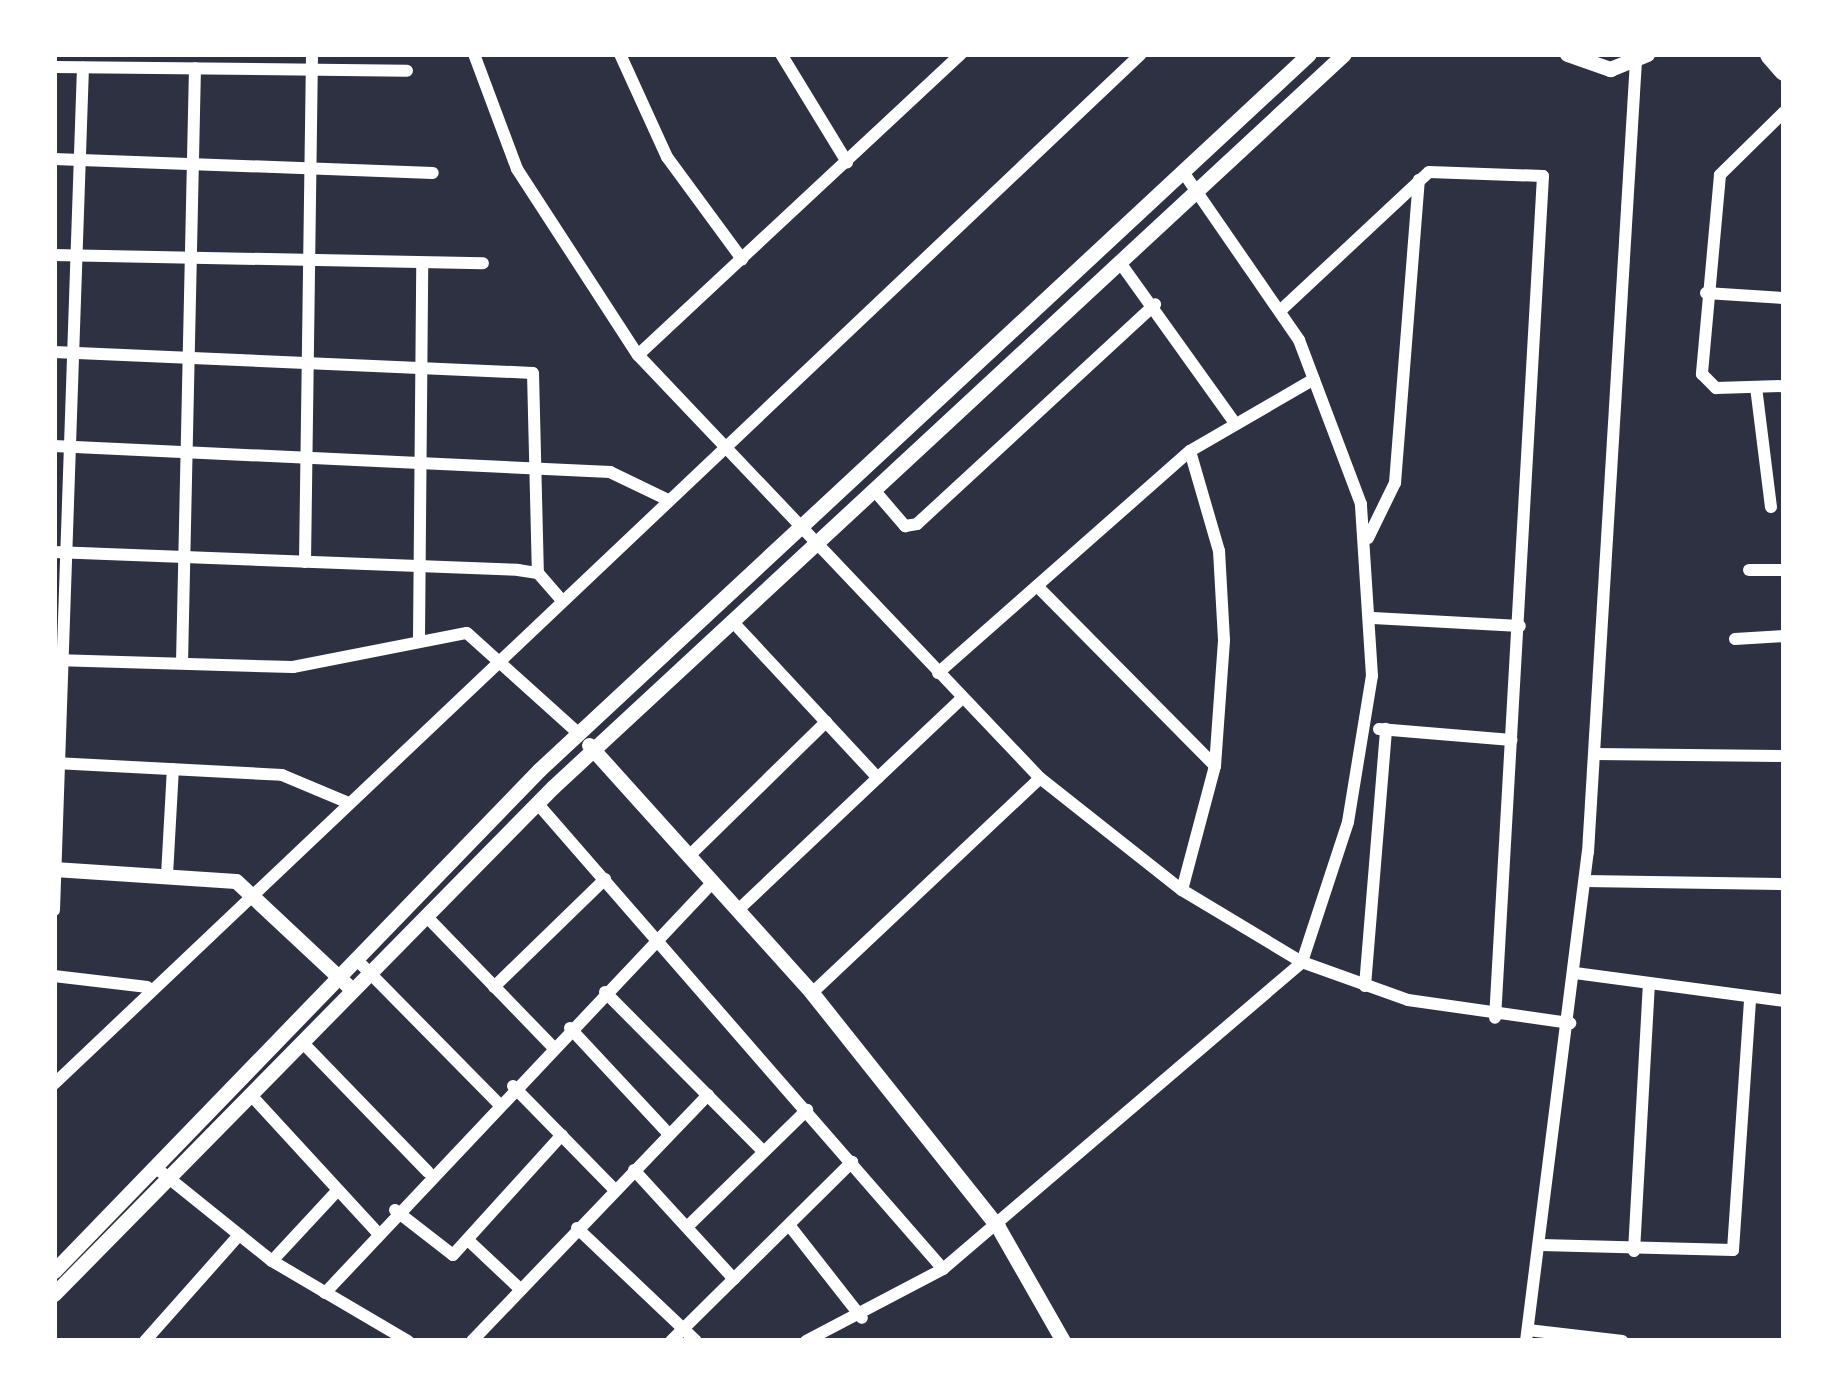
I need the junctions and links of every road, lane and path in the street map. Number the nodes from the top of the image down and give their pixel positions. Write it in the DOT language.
graph roads {
  1 [pos="311,54"];
  2 [pos="474,54"];
  3 [pos="620,54"];
  4 [pos="781,54"];
  5 [pos="962,54"];
  6 [pos="1141,54"];
  7 [pos="1309,54"];
  8 [pos="1344,54"];
  9 [pos="1567,54"];
  10 [pos="1642,57"];
  11 [pos="54,67"];
  12 [pos="83,67"];
  13 [pos="195,68"];
  14 [pos="311,70"];
  15 [pos="406,71"];
  16 [pos="1784,112"];
  17 [pos="54,159"];
  18 [pos="80,161"];
  19 [pos="848,161"];
  20 [pos="190,166"];
  21 [pos="308,168"];
  22 [pos="1183,172"];
  23 [pos="433,173"];
  24 [pos="1419,178"];
  25 [pos="1198,190"];
  26 [pos="54,255"];
  27 [pos="77,256"];
  28 [pos="742,259"];
  29 [pos="188,262"];
  30 [pos="484,262"];
  31 [pos="1121,264"];
  32 [pos="308,265"];
  33 [pos="422,265"];
  34 [pos="1706,293"];
  35 [pos="1784,298"];
  36 [pos="1155,304"];
  37 [pos="1281,310"];
  38 [pos="54,352"];
  39 [pos="75,354"];
  40 [pos="187,356"];
  41 [pos="638,356"];
  42 [pos="308,365"];
  43 [pos="422,368"];
  44 [pos="1314,379"];
  45 [pos="1784,386"];
  46 [pos="1756,387"];
  47 [pos="1232,419"];
  48 [pos="54,446"];
  49 [pos="70,446"];
  50 [pos="720,447"];
  51 [pos="186,451"];
  52 [pos="1190,451"];
  53 [pos="304,455"];
  54 [pos="421,460"];
  55 [pos="536,469"];
  56 [pos="874,490"];
  57 [pos="666,499"];
  58 [pos="1772,507"];
  59 [pos="799,529"];
  60 [pos="1368,538"];
  61 [pos="814,545"];
  62 [pos="61,552"];
  63 [pos="184,557"];
  64 [pos="305,562"];
  65 [pos="420,568"];
  66 [pos="1749,570"];
  67 [pos="1784,570"];
  68 [pos="538,573"];
  69 [pos="1037,586"];
  70 [pos="560,597"];
  71 [pos="1373,618"];
  72 [pos="732,621"];
  73 [pos="1520,626"];
  74 [pos="1784,636"];
  75 [pos="419,637"];
  76 [pos="1735,639"];
  77 [pos="499,655"];
  78 [pos="59,660"];
  79 [pos="182,663"];
  80 [pos="938,673"];
  81 [pos="962,698"];
  82 [pos="826,722"];
  83 [pos="1366,728"];
  84 [pos="1386,729"];
  85 [pos="579,734"];
  86 [pos="1512,740"];
  87 [pos="593,749"];
  88 [pos="1595,754"];
  89 [pos="1784,756"];
  90 [pos="57,763"];
  91 [pos="1215,766"];
  92 [pos="173,769"];
  93 [pos="878,778"];
  94 [pos="1040,778"];
  95 [pos="350,803"];
  96 [pos="537,803"];
  97 [pos="689,856"];
  98 [pos="55,869"];
  99 [pos="167,874"];
  100 [pos="605,878"];
  101 [pos="1585,881"];
  102 [pos="713,882"];
  103 [pos="1784,884"];
  104 [pos="1182,890"];
  105 [pos="251,892"];
  106 [pos="54,910"];
  107 [pos="738,910"];
  108 [pos="426,916"];
  109 [pos="659,938"];
  110 [pos="357,960"];
  111 [pos="1302,962"];
  112 [pos="1575,973"];
  113 [pos="368,975"];
  114 [pos="54,976"];
  115 [pos="340,977"];
  116 [pos="1648,984"];
  117 [pos="1365,986"];
  118 [pos="147,987"];
  119 [pos="494,987"];
  120 [pos="353,992"];
  121 [pos="605,992"];
  122 [pos="812,993"];
  123 [pos="1750,998"];
  124 [pos="1784,1001"];
  125 [pos="1495,1018"];
  126 [pos="1570,1023"];
  127 [pos="570,1028"];
  128 [pos="302,1042"];
  129 [pos="552,1046"];
  130 [pos="57,1078"];
  131 [pos="513,1086"];
  132 [pos="250,1094"];
  133 [pos="708,1095"];
  134 [pos="497,1102"];
  135 [pos="807,1110"];
  136 [pos="670,1134"];
  137 [pos="562,1136"];
  138 [pos="763,1151"];
  139 [pos="852,1162"];
  140 [pos="634,1170"];
  141 [pos="162,1172"];
  142 [pos="428,1172"];
  143 [pos="338,1190"];
  144 [pos="615,1190"];
  145 [pos="395,1210"];
  146 [pos="789,1225"];
  147 [pos="998,1227"];
  148 [pos="577,1228"];
  149 [pos="686,1228"];
  150 [pos="376,1232"];
  151 [pos="239,1234"];
  152 [pos="468,1240"];
  153 [pos="1541,1245"];
  154 [pos="1634,1251"];
  155 [pos="272,1261"];
  156 [pos="944,1269"];
  157 [pos="54,1271"];
  158 [pos="734,1279"];
  159 [pos="520,1289"];
  160 [pos="326,1293"];
  161 [pos="54,1294"];
  162 [pos="862,1318"];
  163 [pos="683,1329"];
  164 [pos="1527,1336"];
  165 [pos="145,1341"];
  166 [pos="408,1341"];
  167 [pos="472,1341"];
  168 [pos="671,1341"];
  169 [pos="696,1341"];
  170 [pos="806,1341"];
  171 [pos="1063,1341"];
  172 [pos="1622,1341"];
  1 -- 14 [label="street"];
  2 -- 41 [label="street"];
  3 -- 28 [label="street"];
  4 -- 19 [label="street"];
  5 -- 19 [label="street"];
  6 -- 50 [label="street"];
  7 -- 22 [label="street"];
  8 -- 25 [label="street"];
  9 -- 10 [label="street"];
  10 -- 88 [label="street"];
  11 -- 12 [label="street"];
  12 -- 13 [label="street"];
  12 -- 18 [label="street"];
  13 -- 14 [label="street"];
  13 -- 20 [label="street"];
  14 -- 15 [label="street"];
  14 -- 21 [label="street"];
  16 -- 34 [label="street"];
  17 -- 18 [label="street"];
  18 -- 20 [label="street"];
  18 -- 27 [label="street"];
  19 -- 28 [label="street"];
  20 -- 21 [label="street"];
  20 -- 29 [label="street"];
  21 -- 23 [label="street"];
  21 -- 32 [label="street"];
  22 -- 25 [label="street"];
  22 -- 59 [label="street"];
  24 -- 37 [label="street"];
  24 -- 60 [label="street"];
  24 -- 73 [label="street"];
  25 -- 31 [label="street"];
  25 -- 37 [label="street"];
  26 -- 27 [label="street"];
  27 -- 29 [label="street"];
  27 -- 39 [label="street"];
  28 -- 41 [label="street"];
  29 -- 32 [label="street"];
  29 -- 40 [label="street"];
  30 -- 33 [label="street"];
  31 -- 36 [label="street"];
  31 -- 56 [label="street"];
  32 -- 33 [label="street"];
  32 -- 42 [label="street"];
  33 -- 43 [label="street"];
  34 -- 35 [label="street"];
  34 -- 46 [label="street"];
  36 -- 47 [label="street"];
  36 -- 56 [label="street"];
  37 -- 44 [label="street"];
  38 -- 39 [label="street"];
  39 -- 40 [label="street"];
  39 -- 49 [label="street"];
  40 -- 42 [label="street"];
  40 -- 51 [label="street"];
  41 -- 50 [label="street"];
  42 -- 43 [label="street"];
  42 -- 53 [label="street"];
  43 -- 54 [label="street"];
  43 -- 55 [label="street"];
  44 -- 47 [label="street"];
  44 -- 60 [label="street"];
  45 -- 46 [label="street"];
  46 -- 58 [label="street"];
  47 -- 52 [label="street"];
  48 -- 49 [label="street"];
  49 -- 51 [label="street"];
  49 -- 62 [label="street"];
  50 -- 57 [label="street"];
  50 -- 59 [label="street"];
  51 -- 53 [label="street"];
  51 -- 63 [label="street"];
  52 -- 69 [label="street"];
  52 -- 91 [label="street"];
  53 -- 54 [label="street"];
  53 -- 64 [label="street"];
  54 -- 55 [label="street"];
  54 -- 65 [label="street"];
  55 -- 57 [label="street"];
  55 -- 68 [label="street"];
  56 -- 61 [label="street"];
  57 -- 70 [label="street"];
  59 -- 61 [label="street"];
  59 -- 85 [label="street"];
  60 -- 71 [label="street"];
  61 -- 72 [label="street"];
  61 -- 80 [label="street"];
  62 -- 63 [label="street"];
  62 -- 78 [label="street"];
  63 -- 64 [label="street"];
  63 -- 79 [label="street"];
  64 -- 65 [label="street"];
  65 -- 68 [label="street"];
  65 -- 75 [label="street"];
  66 -- 67 [label="street"];
  68 -- 70 [label="street"];
  69 -- 80 [label="street"];
  69 -- 91 [label="street"];
  70 -- 77 [label="street"];
  71 -- 73 [label="street"];
  71 -- 83 [label="street"];
  72 -- 82 [label="street"];
  72 -- 87 [label="street"];
  73 -- 86 [label="street"];
  74 -- 76 [label="street"];
  75 -- 77 [label="street"];
  75 -- 79 [label="street"];
  77 -- 85 [label="street"];
  77 -- 95 [label="street"];
  78 -- 79 [label="street"];
  78 -- 90 [label="street"];
  80 -- 81 [label="street"];
  81 -- 93 [label="street"];
  81 -- 94 [label="street"];
  82 -- 93 [label="street"];
  82 -- 97 [label="street"];
  83 -- 84 [label="street"];
  83 -- 111 [label="street"];
  84 -- 86 [label="street"];
  84 -- 117 [label="street"];
  85 -- 87 [label="street"];
  85 -- 110 [label="street"];
  86 -- 125 [label="street"];
  87 -- 96 [label="street"];
  87 -- 97 [label="street"];
  88 -- 89 [label="street"];
  88 -- 101 [label="street"];
  90 -- 92 [label="street"];
  90 -- 98 [label="street"];
  91 -- 104 [label="street"];
  92 -- 95 [label="street"];
  92 -- 99 [label="street"];
  93 -- 107 [label="street"];
  94 -- 104 [label="street"];
  94 -- 122 [label="street"];
  95 -- 105 [label="street"];
  96 -- 100 [label="street"];
  96 -- 108 [label="street"];
  97 -- 102 [label="street"];
  98 -- 99 [label="street"];
  98 -- 106 [label="street"];
  99 -- 105 [label="street"];
  100 -- 109 [label="street"];
  100 -- 119 [label="street"];
  101 -- 103 [label="street"];
  101 -- 112 [label="street"];
  102 -- 107 [label="street"];
  102 -- 109 [label="street"];
  104 -- 111 [label="street"];
  105 -- 115 [label="street"];
  105 -- 118 [label="street"];
  107 -- 122 [label="street"];
  108 -- 113 [label="street"];
  108 -- 119 [label="street"];
  109 -- 121 [label="street"];
  109 -- 135 [label="street"];
  110 -- 113 [label="street"];
  110 -- 115 [label="street"];
  111 -- 117 [label="street"];
  111 -- 147 [label="street"];
  112 -- 116 [label="street"];
  112 -- 126 [label="street"];
  113 -- 120 [label="street"];
  113 -- 134 [label="street"];
  114 -- 118 [label="street"];
  115 -- 120 [label="street"];
  115 -- 141 [label="street"];
  116 -- 123 [label="street"];
  116 -- 154 [label="street"];
  117 -- 125 [label="street"];
  118 -- 130 [label="street"];
  119 -- 129 [label="street"];
  120 -- 128 [label="street"];
  121 -- 127 [label="street"];
  121 -- 133 [label="street"];
  122 -- 147 [label="street"];
  123 -- 124 [label="street"];
  123 -- 154 [label="street"];
  125 -- 126 [label="street"];
  126 -- 153 [label="street"];
  127 -- 129 [label="street"];
  127 -- 136 [label="street"];
  128 -- 132 [label="street"];
  128 -- 142 [label="street"];
  129 -- 131 [label="street"];
  131 -- 134 [label="street"];
  131 -- 137 [label="street"];
  132 -- 141 [label="street"];
  132 -- 143 [label="street"];
  133 -- 136 [label="street"];
  133 -- 138 [label="street"];
  134 -- 142 [label="street"];
  135 -- 138 [label="street"];
  135 -- 139 [label="street"];
  136 -- 140 [label="street"];
  137 -- 144 [label="street"];
  137 -- 152 [label="street"];
  138 -- 149 [label="street"];
  139 -- 146 [label="street"];
  139 -- 156 [label="street"];
  140 -- 144 [label="street"];
  140 -- 149 [label="street"];
  141 -- 151 [label="street"];
  141 -- 157 [label="street"];
  141 -- 161 [label="street"];
  142 -- 145 [label="street"];
  143 -- 150 [label="street"];
  143 -- 155 [label="street"];
  144 -- 148 [label="street"];
  145 -- 150 [label="street"];
  145 -- 152 [label="street"];
  146 -- 158 [label="street"];
  146 -- 162 [label="street"];
  147 -- 156 [label="street"];
  147 -- 171 [label="street"];
  148 -- 159 [label="street"];
  148 -- 163 [label="street"];
  149 -- 158 [label="street"];
  150 -- 160 [label="street"];
  151 -- 155 [label="street"];
  151 -- 165 [label="street"];
  152 -- 159 [label="street"];
  153 -- 154 [label="street"];
  153 -- 164 [label="street"];
  155 -- 160 [label="street"];
  156 -- 162 [label="street"];
  158 -- 163 [label="street"];
  159 -- 167 [label="street"];
  160 -- 166 [label="street"];
  162 -- 170 [label="street"];
  163 -- 168 [label="street"];
  163 -- 169 [label="street"];
  164 -- 172 [label="street"];
}
